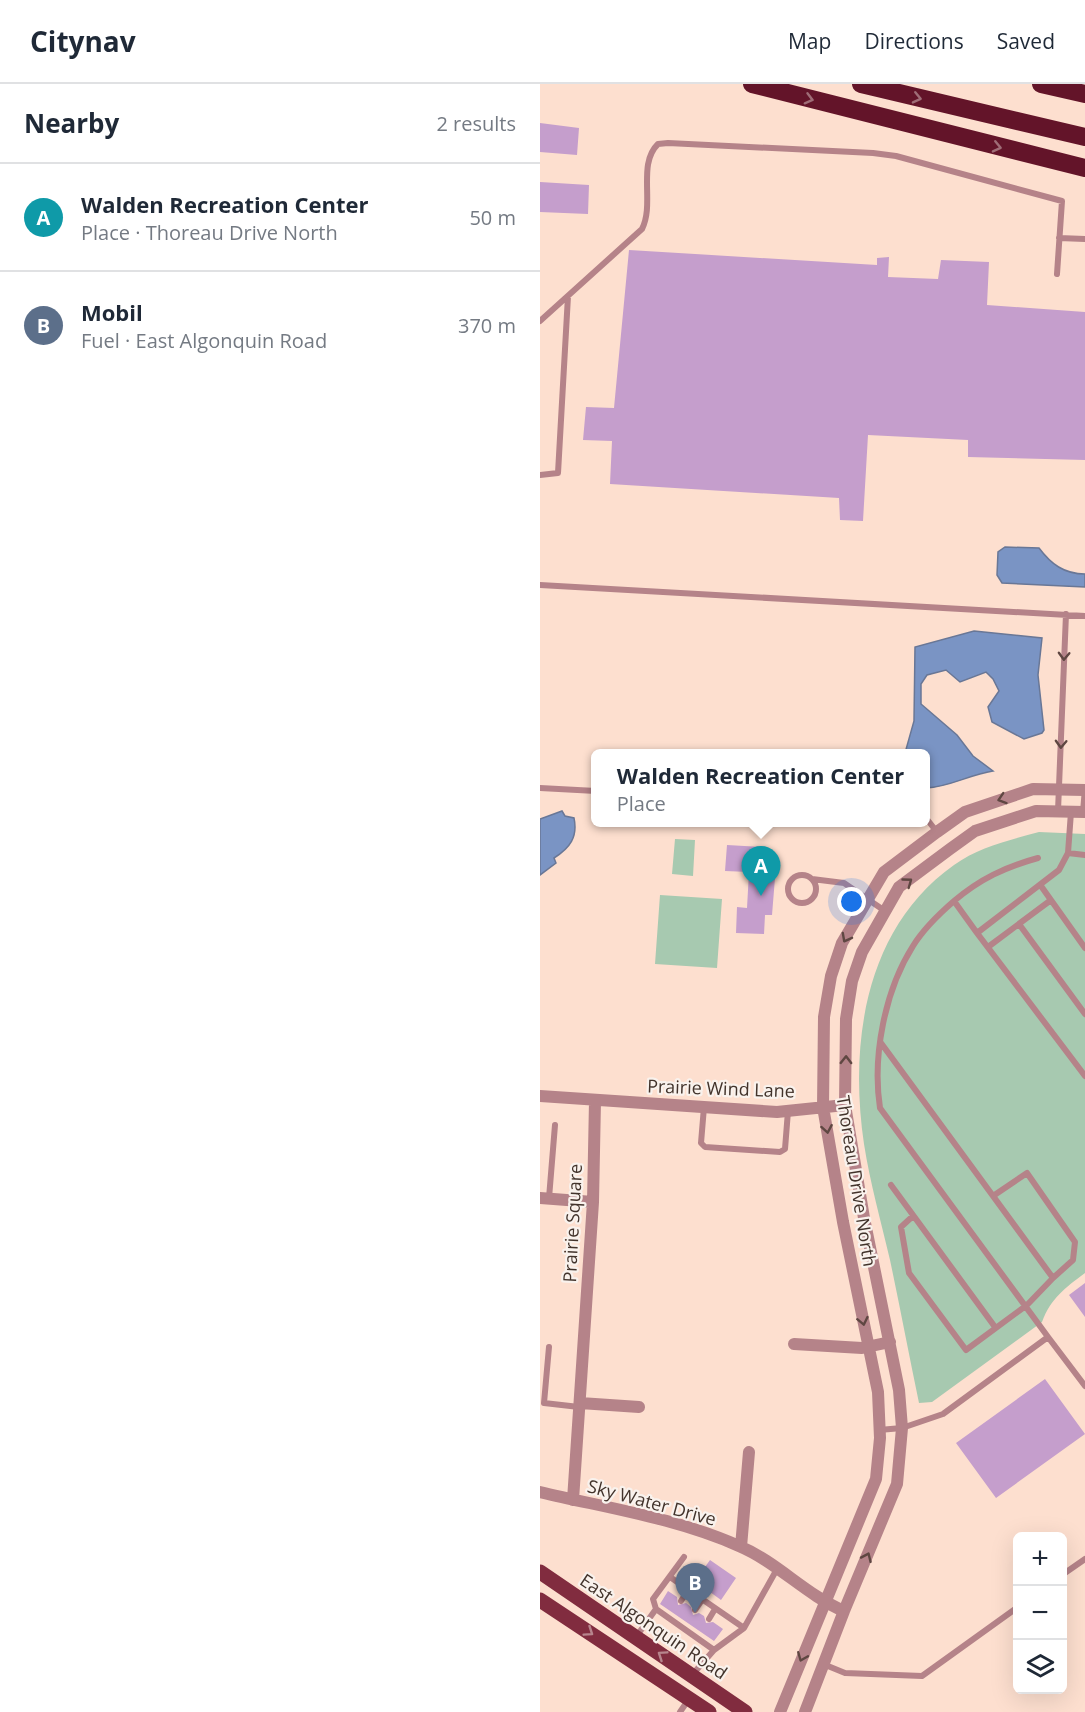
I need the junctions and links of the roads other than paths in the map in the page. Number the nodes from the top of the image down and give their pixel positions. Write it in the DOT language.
graph roads {
  1 [pos="752,84"];
  2 [pos="861,84"];
  3 [pos="1041,84"];
  4 [pos="1085,94"];
  5 [pos="1085,137"];
  6 [pos="1085,168"];
  7 [pos="1059,238"];
  8 [pos="1085,239"];
  9 [pos="1058,274"];
  10 [pos="568,296"];
  11 [pos="540,321"];
  12 [pos="540,475"];
  13 [pos="540,585"];
  14 [pos="1066,614"];
  15 [pos="1085,616"];
  16 [pos="540,788"];
  17 [pos="1085,789"];
  18 [pos="1059,790"];
  19 [pos="591,791"];
  20 [pos="1058,811"];
  21 [pos="1080,812"];
  22 [pos="930,823"];
  23 [pos="937,832"];
  24 [pos="1068,853"];
  25 [pos="1085,855"];
  26 [pos="1038,858"];
  27 [pos="812,879"];
  28 [pos="1041,886"];
  29 [pos="866,900"];
  30 [pos="1051,900"];
  31 [pos="954,901"];
  32 [pos="885,911"];
  33 [pos="1019,924"];
  34 [pos="977,933"];
  35 [pos="988,947"];
  36 [pos="1085,948"];
  37 [pos="1085,1014"];
  38 [pos="881,1043"];
  39 [pos="1085,1076"];
  40 [pos="540,1096"];
  41 [pos="595,1101"];
  42 [pos="845,1105"];
  43 [pos="704,1107"];
  44 [pos="823,1107"];
  45 [pos="788,1111"];
  46 [pos="555,1125"];
  47 [pos="891,1185"];
  48 [pos="993,1196"];
  49 [pos="545,1199"];
  50 [pos="592,1202"];
  51 [pos="913,1216"];
  52 [pos="1053,1278"];
  53 [pos="1027,1305"];
  54 [pos="995,1327"];
  55 [pos="1048,1337"];
  56 [pos="890,1342"];
  57 [pos="794,1344"];
  58 [pos="868,1346"];
  59 [pos="549,1347"];
  60 [pos="1085,1386"];
  61 [pos="580,1405"];
  62 [pos="639,1407"];
  63 [pos="902,1428"];
  64 [pos="879,1430"];
  65 [pos="750,1452"];
  66 [pos="540,1492"];
  67 [pos="573,1500"];
  68 [pos="741,1547"];
  69 [pos="684,1557"];
  70 [pos="1085,1559"];
  71 [pos="777,1569"];
  72 [pos="540,1572"];
  73 [pos="1067,1572"];
  74 [pos="670,1577"];
  75 [pos="688,1590"];
  76 [pos="540,1600"];
  77 [pos="681,1600"];
  78 [pos="702,1600"];
  79 [pos="824,1602"];
  80 [pos="656,1609"];
  81 [pos="715,1609"];
  82 [pos="695,1610"];
  83 [pos="844,1611"];
  84 [pos="1013,1611"];
  85 [pos="709,1619"];
  86 [pos="744,1628"];
  87 [pos="636,1637"];
  88 [pos="714,1650"];
  89 [pos="823,1664"];
  90 [pos="692,1676"];
  91 [pos="689,1698"];
  92 [pos="680,1712"];
  93 [pos="709,1712"];
  94 [pos="745,1712"];
  95 [pos="780,1712"];
  96 [pos="805,1712"];
  1 -- 6 [label="highway, one-way"];
  2 -- 5 [label="highway, one-way"];
  3 -- 4 [label="highway"];
  7 -- 8 [label="lane"];
  7 -- 9 [label="lane"];
  7 -- 10 [label="lane"];
  10 -- 11 [label="lane"];
  10 -- 12 [label="lane"];
  13 -- 14 [label="lane"];
  14 -- 15 [label="lane"];
  14 -- 18 [label="lane, one-way"];
  16 -- 19 [label="lane"];
  17 -- 18 [label="street, Thoreau Drive North"];
  17 -- 21 [label="lane"];
  18 -- 20 [label="lane"];
  18 -- 23 [label="street, Thoreau Drive North, one-way"];
  20 -- 21 [label="street, Thoreau Drive North"];
  32 -- 20 [label="street, Thoreau Drive North, one-way"];
  21 -- 24 [label="lane"];
  22 -- 23 [label="lane"];
  23 -- 29 [label="street, Thoreau Drive North"];
  24 -- 25 [label="lane"];
  24 -- 28 [label="lane"];
  26 -- 31 [label="lane"];
  27 -- 27 [label="lane"];
  27 -- 29 [label="lane"];
  28 -- 30 [label="lane"];
  28 -- 34 [label="lane"];
  29 -- 32 [label="lane"];
  29 -- 44 [label="street, Thoreau Drive North, one-way"];
  30 -- 33 [label="lane"];
  30 -- 36 [label="lane"];
  31 -- 34 [label="lane"];
  31 -- 38 [label="lane"];
  42 -- 32 [label="street, Thoreau Drive North, one-way"];
  33 -- 35 [label="lane"];
  33 -- 37 [label="lane"];
  34 -- 35 [label="lane"];
  35 -- 39 [label="lane"];
  38 -- 48 [label="lane"];
  38 -- 53 [label="lane"];
  40 -- 41 [label="street"];
  41 -- 43 [label="street, Prairie Wind Lane"];
  41 -- 50 [label="street, Prairie Square"];
  42 -- 44 [label="street, Prairie Wind Lane"];
  42 -- 56 [label="street, Thoreau Drive North"];
  43 -- 45 [label="street, Prairie Wind Lane"];
  43 -- 45 [label="lane"];
  44 -- 45 [label="street, Prairie Wind Lane"];
  44 -- 58 [label="street, Thoreau Drive North, one-way"];
  46 -- 49 [label="lane"];
  47 -- 51 [label="lane"];
  48 -- 52 [label="lane"];
  48 -- 52 [label="lane"];
  49 -- 50 [label="street"];
  50 -- 61 [label="street, Prairie Square"];
  51 -- 54 [label="lane"];
  51 -- 54 [label="lane"];
  52 -- 53 [label="lane"];
  53 -- 54 [label="lane"];
  53 -- 55 [label="lane"];
  55 -- 60 [label="lane"];
  55 -- 63 [label="lane"];
  56 -- 58 [label="street"];
  56 -- 63 [label="street, Thoreau Drive North"];
  57 -- 58 [label="street"];
  58 -- 64 [label="street, Thoreau Drive North"];
  59 -- 61 [label="lane"];
  61 -- 62 [label="street"];
  61 -- 67 [label="street"];
  63 -- 64 [label="lane"];
  83 -- 63 [label="street, Thoreau Drive North, one-way"];
  64 -- 79 [label="street, Thoreau Drive North"];
  65 -- 68 [label="street"];
  66 -- 67 [label="street, Sky Water Drive"];
  67 -- 68 [label="street, Sky Water Drive"];
  68 -- 71 [label="street, Sky Water Drive"];
  69 -- 74 [label="lane"];
  70 -- 73 [label="lane"];
  71 -- 79 [label="street, Sky Water Drive"];
  71 -- 86 [label="lane"];
  72 -- 87 [label="main road, East Algonquin Road"];
  74 -- 75 [label="lane"];
  74 -- 80 [label="lane"];
  75 -- 77 [label="lane"];
  75 -- 78 [label="lane"];
  76 -- 91 [label="main road, one-way"];
  78 -- 81 [label="lane"];
  78 -- 82 [label="lane"];
  79 -- 83 [label="street, Sky Water Drive"];
  79 -- 95 [label="street, Thoreau Drive North, one-way"];
  80 -- 87 [label="lane"];
  80 -- 88 [label="lane"];
  81 -- 85 [label="lane"];
  81 -- 86 [label="lane"];
  83 -- 89 [label="street, Thoreau Drive North"];
  84 -- 89 [label="lane"];
  86 -- 88 [label="lane"];
  90 -- 87 [label="main road, East Algonquin Road, one-way"];
  88 -- 90 [label="lane"];
  89 -- 96 [label="street, Thoreau Drive North"];
  90 -- 94 [label="main road, East Algonquin Road"];
  91 -- 92 [label="lane"];
  91 -- 93 [label="main road"];
}
